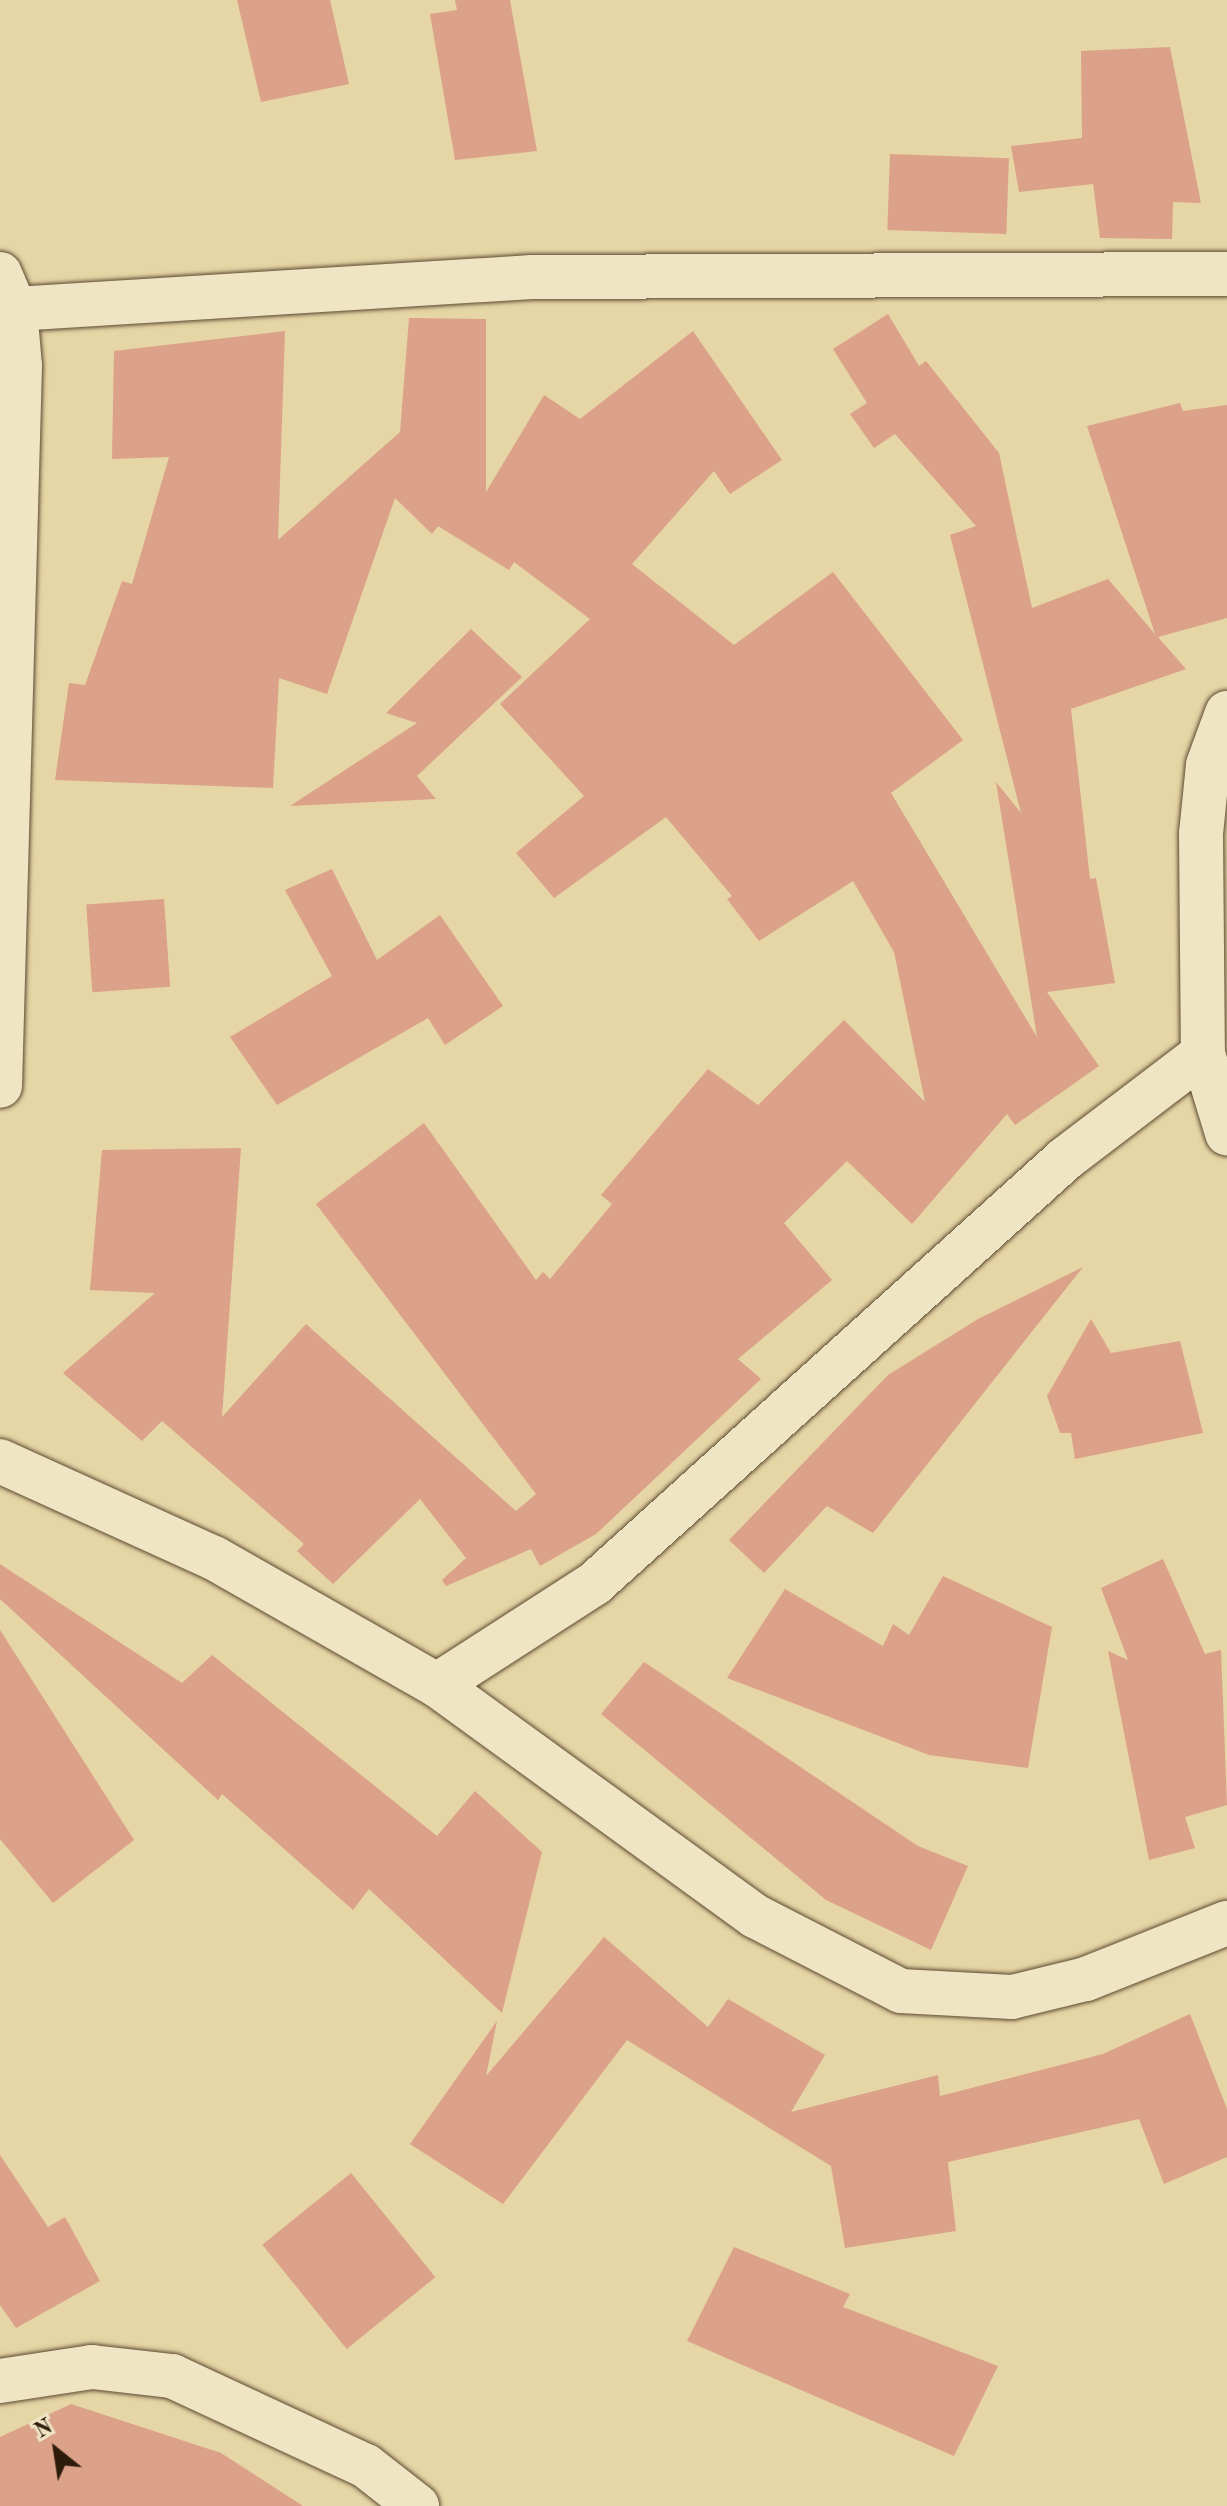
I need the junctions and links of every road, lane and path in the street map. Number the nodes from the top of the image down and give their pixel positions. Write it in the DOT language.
graph roads {
  1 [pos="1227,274"];
  2 [pos="8,291"];
  3 [pos="1227,713"];
  4 [pos="1203,1054"];
  5 [pos="0,1086"];
  6 [pos="1227,1133"];
  7 [pos="0,1461"];
  8 [pos="437,1685"];
  9 [pos="1227,1923"];
  10 [pos="0,2381"];
  11 [pos="417,2506"];
  1 -- 2 [label="street"];
  2 -- 5 [label="street"];
  3 -- 4 [label="street"];
  4 -- 6 [label="street"];
  4 -- 8 [label="street"];
  7 -- 8 [label="street"];
  8 -- 9 [label="street"];
  10 -- 11 [label="street"];
}
